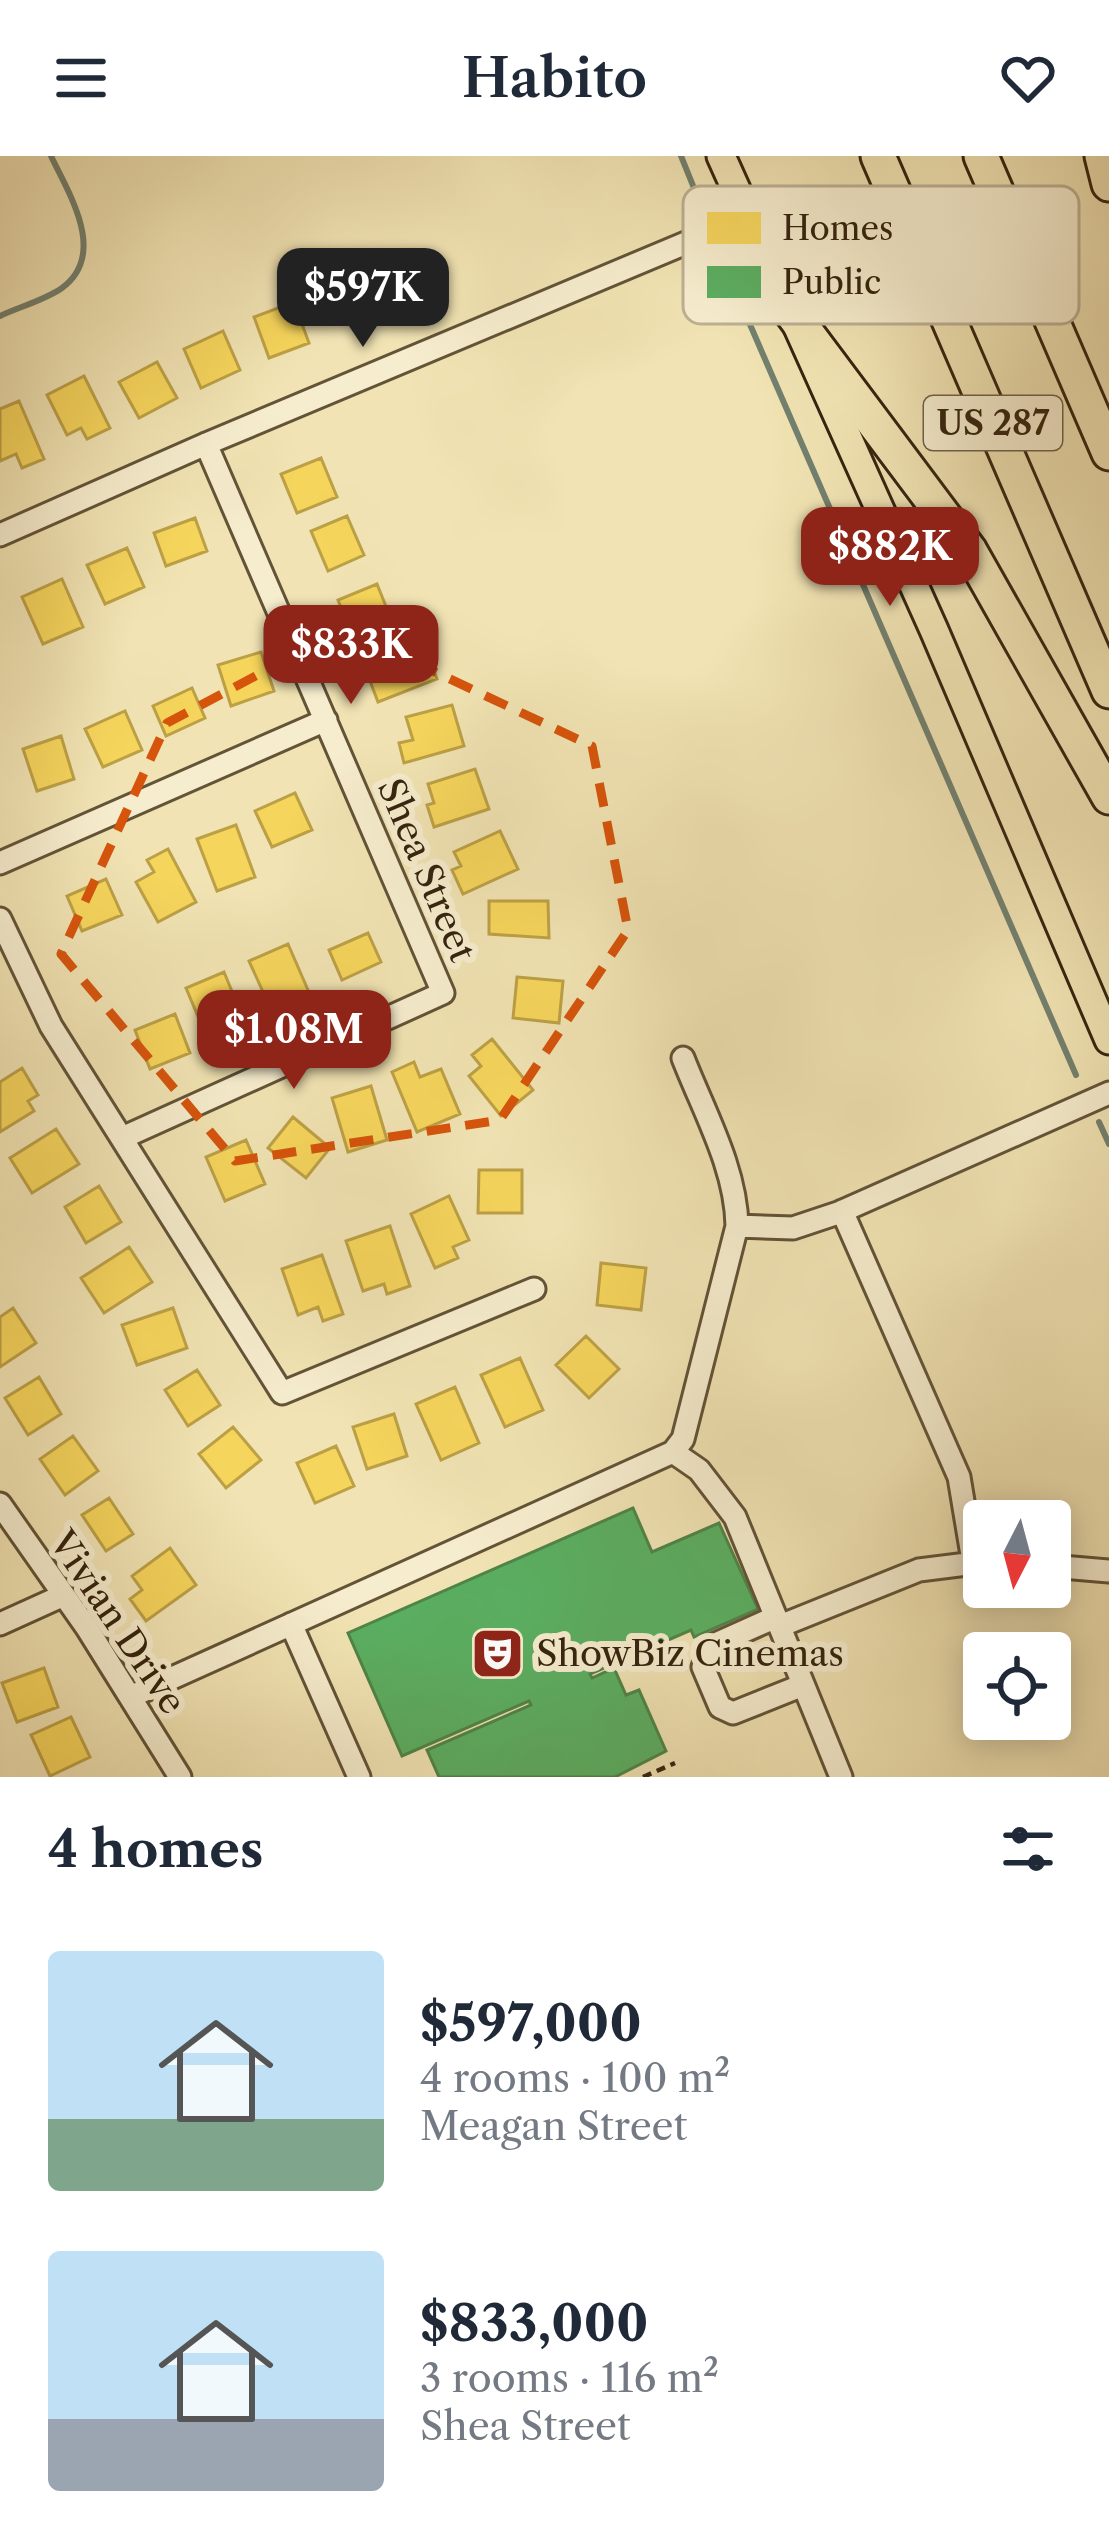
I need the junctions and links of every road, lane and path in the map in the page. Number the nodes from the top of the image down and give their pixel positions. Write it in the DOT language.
graph roads {
  1 [pos="721,156"];
  2 [pos="878,156"];
  3 [pos="981,156"];
  4 [pos="1102,156"];
  5 [pos="1109,184"];
  6 [pos="734,186"];
  7 [pos="891,186"];
  8 [pos="994,186"];
  9 [pos="683,244"];
  10 [pos="796,324"];
  11 [pos="800,324"];
  12 [pos="951,324"];
  13 [pos="1053,324"];
  14 [pos="206,444"];
  15 [pos="1109,453"];
  16 [pos="0,535"];
  17 [pos="1109,691"];
  18 [pos="326,720"];
  19 [pos="1109,797"];
  20 [pos="0,863"];
  21 [pos="0,919"];
  22 [pos="1109,1040"];
  23 [pos="683,1058"];
  24 [pos="1109,1093"];
  25 [pos="122,1138"];
  26 [pos="842,1211"];
  27 [pos="737,1226"];
  28 [pos="534,1289"];
  29 [pos="673,1452"];
  30 [pos="964,1500"];
  31 [pos="0,1504"];
  32 [pos="963,1564"];
  33 [pos="1071,1568"];
  34 [pos="1109,1571"];
  35 [pos="64,1595"];
  36 [pos="778,1621"];
  37 [pos="0,1624"];
  38 [pos="291,1624"];
  39 [pos="803,1685"];
  40 [pos="130,1696"];
  41 [pos="675,1763"];
  42 [pos="180,1777"];
  43 [pos="359,1777"];
  44 [pos="643,1777"];
  45 [pos="841,1777"];
  1 -- 6 [label="main road"];
  2 -- 7 [label="highway, US 287"];
  3 -- 8 [label="highway, US 287"];
  4 -- 5 [label="highway"];
  9 -- 14 [label="street"];
  10 -- 22 [label="main road"];
  11 -- 19 [label="highway"];
  12 -- 17 [label="highway, US 287"];
  13 -- 15 [label="highway, US 287"];
  14 -- 16 [label="street"];
  14 -- 18 [label="street, Shea Street"];
  18 -- 20 [label="street"];
  18 -- 25 [label="street, Shea Street"];
  21 -- 25 [label="street"];
  23 -- 27 [label="street"];
  24 -- 26 [label="street"];
  25 -- 28 [label="street"];
  26 -- 27 [label="street"];
  26 -- 30 [label="street"];
  27 -- 29 [label="street"];
  29 -- 36 [label="street"];
  29 -- 38 [label="street"];
  31 -- 35 [label="street, Vivian Drive"];
  32 -- 36 [label="street"];
  33 -- 34 [label="street"];
  35 -- 37 [label="street"];
  35 -- 40 [label="street, Vivian Drive"];
  36 -- 39 [label="street"];
  36 -- 39 [label="street"];
  38 -- 40 [label="street"];
  38 -- 43 [label="street"];
  39 -- 45 [label="street"];
  40 -- 42 [label="street, Vivian Drive"];
  41 -- 44 [label="path"];
}
